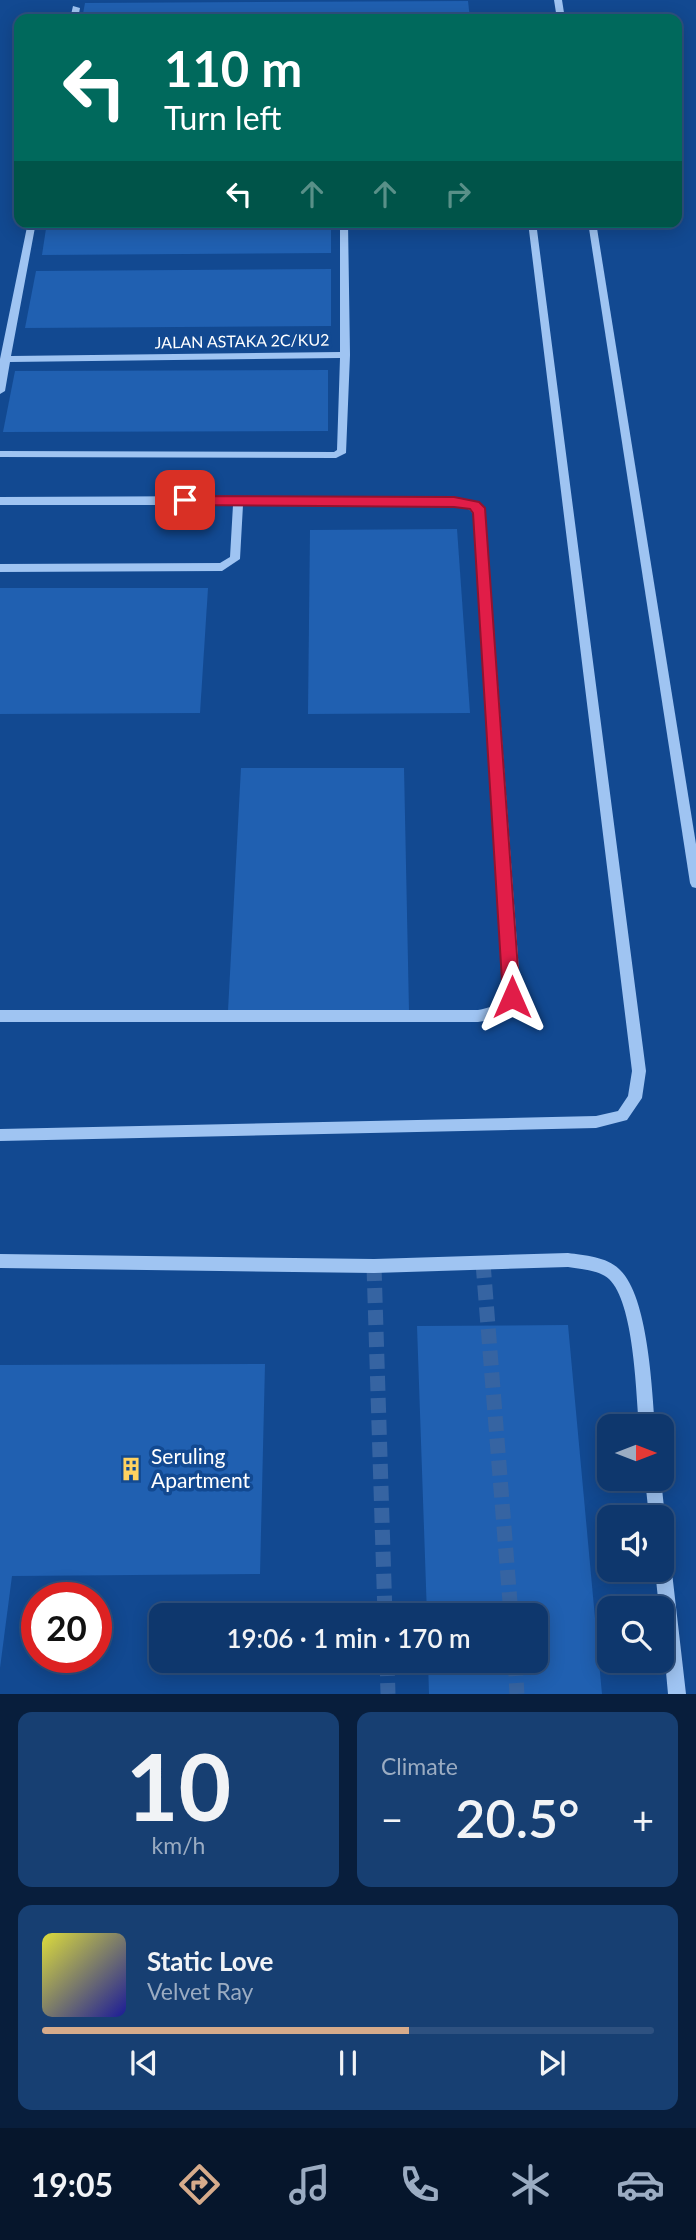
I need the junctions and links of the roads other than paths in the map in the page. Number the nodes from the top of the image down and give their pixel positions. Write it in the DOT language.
graph roads {
  1 [pos="76,8"];
  2 [pos="75,14"];
  3 [pos="31,228"];
  4 [pos="344,228"];
  5 [pos="533,228"];
  6 [pos="593,228"];
  7 [pos="345,355"];
  8 [pos="5,359"];
  9 [pos="0,391"];
  10 [pos="0,454"];
  11 [pos="238,500"];
  12 [pos="0,501"];
  13 [pos="0,568"];
  14 [pos="696,883"];
  15 [pos="0,1016"];
  16 [pos="0,1135"];
  17 [pos="0,1261"];
  18 [pos="646,1414"];
  19 [pos="665,1582"];
  20 [pos="677,1694"];
  1 -- 2 [label="street"];
  3 -- 8 [label="street"];
  4 -- 7 [label="street, JALAN ASTAKA 2C/KU2"];
  5 -- 16 [label="street"];
  6 -- 14 [label="street"];
  7 -- 8 [label="street, JALAN ASTAKA 2C/KU2"];
  7 -- 10 [label="street"];
  8 -- 9 [label="street"];
  11 -- 12 [label="street"];
  11 -- 13 [label="street"];
  11 -- 15 [label="street"];
  17 -- 18 [label="lane"];
  19 -- 20 [label="street"];
}
